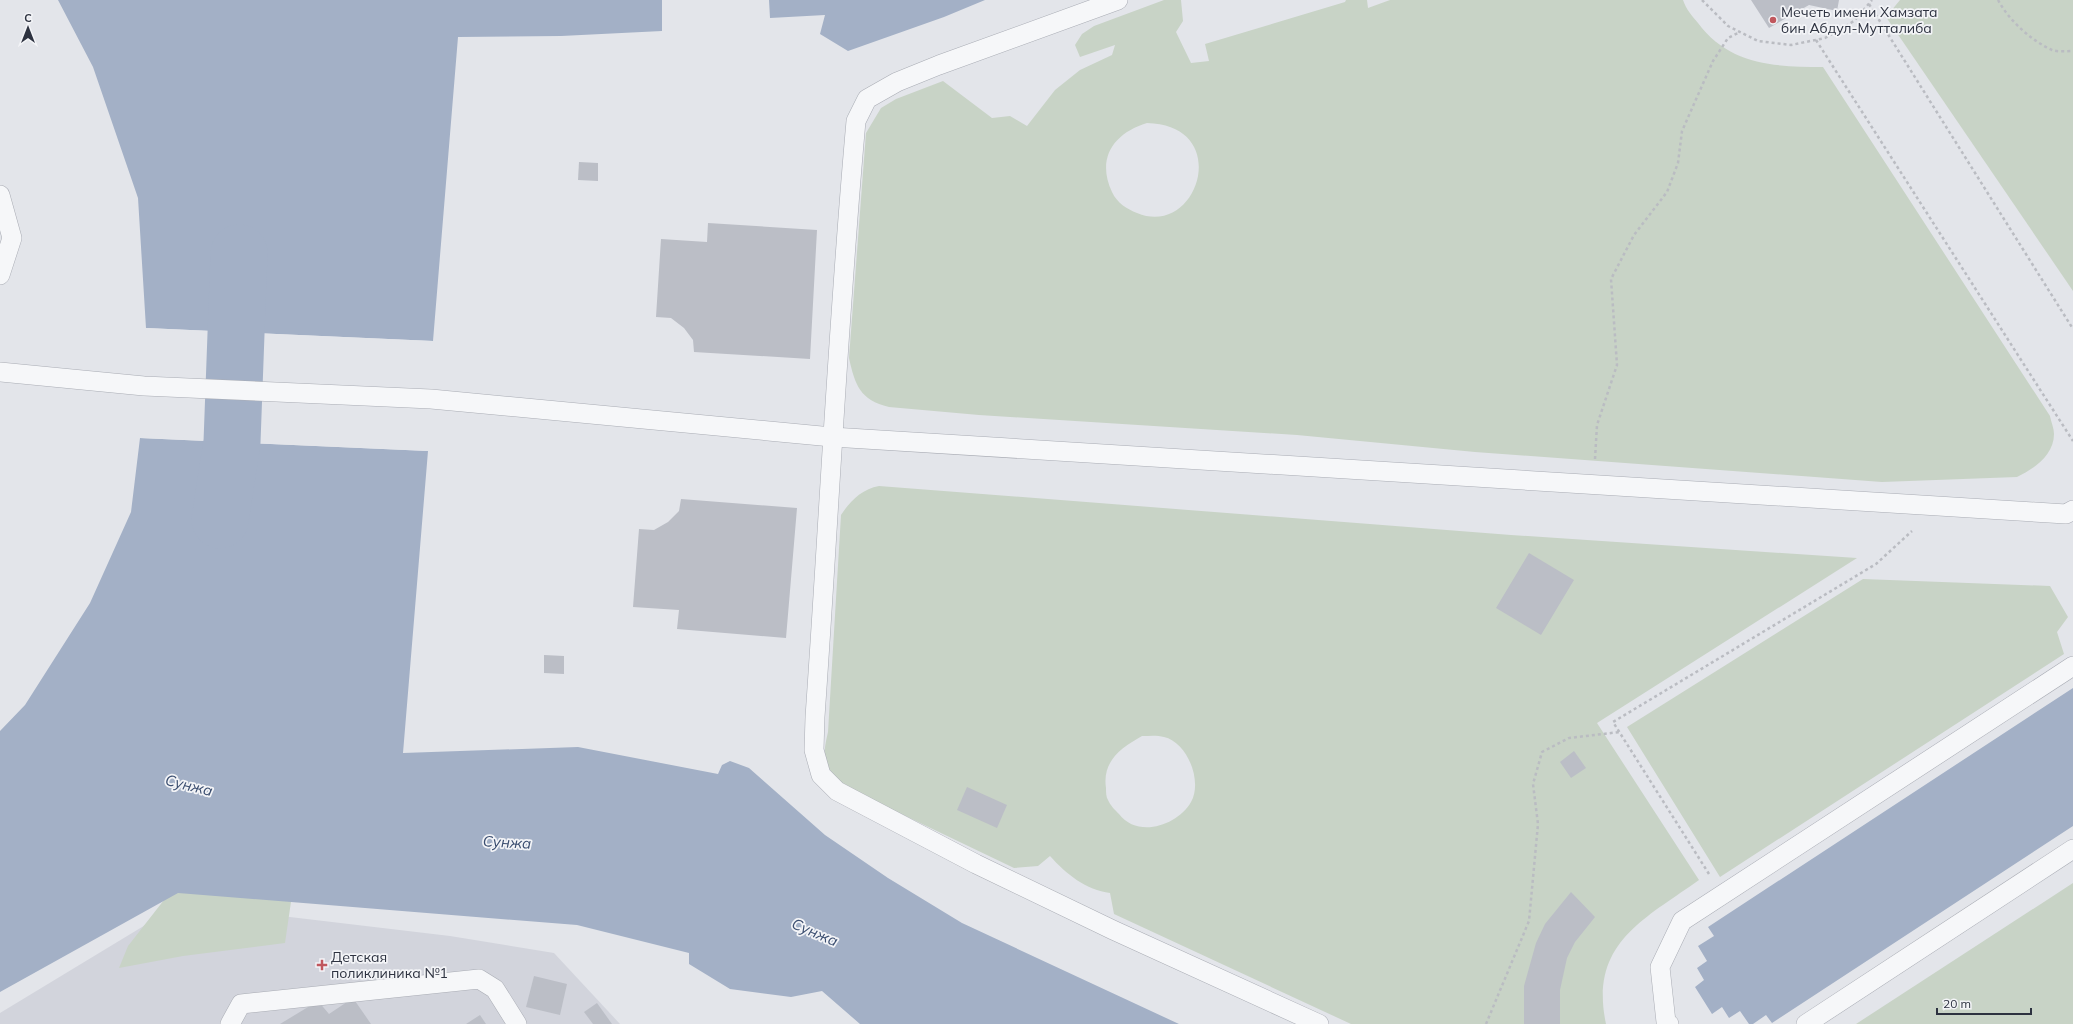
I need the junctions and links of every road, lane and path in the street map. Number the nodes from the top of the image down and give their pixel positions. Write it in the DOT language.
graph roads {
  1 [pos="1118,0"];
  2 [pos="1702,0"];
  3 [pos="1872,0"];
  4 [pos="1998,0"];
  5 [pos="1869,4"];
  6 [pos="1740,32"];
  7 [pos="1816,40"];
  8 [pos="2073,51"];
  9 [pos="0,195"];
  10 [pos="0,275"];
  11 [pos="2073,329"];
  12 [pos="0,372"];
  13 [pos="832,437"];
  14 [pos="2073,440"];
  15 [pos="1599,485"];
  16 [pos="1939,507"];
  17 [pos="2073,510"];
  18 [pos="2073,666"];
  19 [pos="1620,732"];
  20 [pos="2073,849"];
  21 [pos="1722,895"];
  22 [pos="1666,1023"];
  23 [pos="230,1024"];
  24 [pos="517,1024"];
  25 [pos="1319,1024"];
  26 [pos="1486,1024"];
  27 [pos="1806,1024"];
  1 -- 13 [label="lane"];
  2 -- 6 [label="path"];
  3 -- 5 [label="path"];
  4 -- 8 [label="path"];
  5 -- 7 [label="path"];
  5 -- 11 [label="path"];
  6 -- 7 [label="path"];
  6 -- 15 [label="path"];
  7 -- 14 [label="path"];
  9 -- 10 [label="lane"];
  12 -- 13 [label="lane"];
  13 -- 15 [label="lane"];
  13 -- 25 [label="lane"];
  15 -- 16 [label="lane"];
  16 -- 17 [label="lane"];
  16 -- 19 [label="path"];
  18 -- 21 [label="lane"];
  19 -- 21 [label="path"];
  19 -- 26 [label="path"];
  20 -- 27 [label="lane"];
  21 -- 22 [label="lane"];
  23 -- 24 [label="lane"];
}
